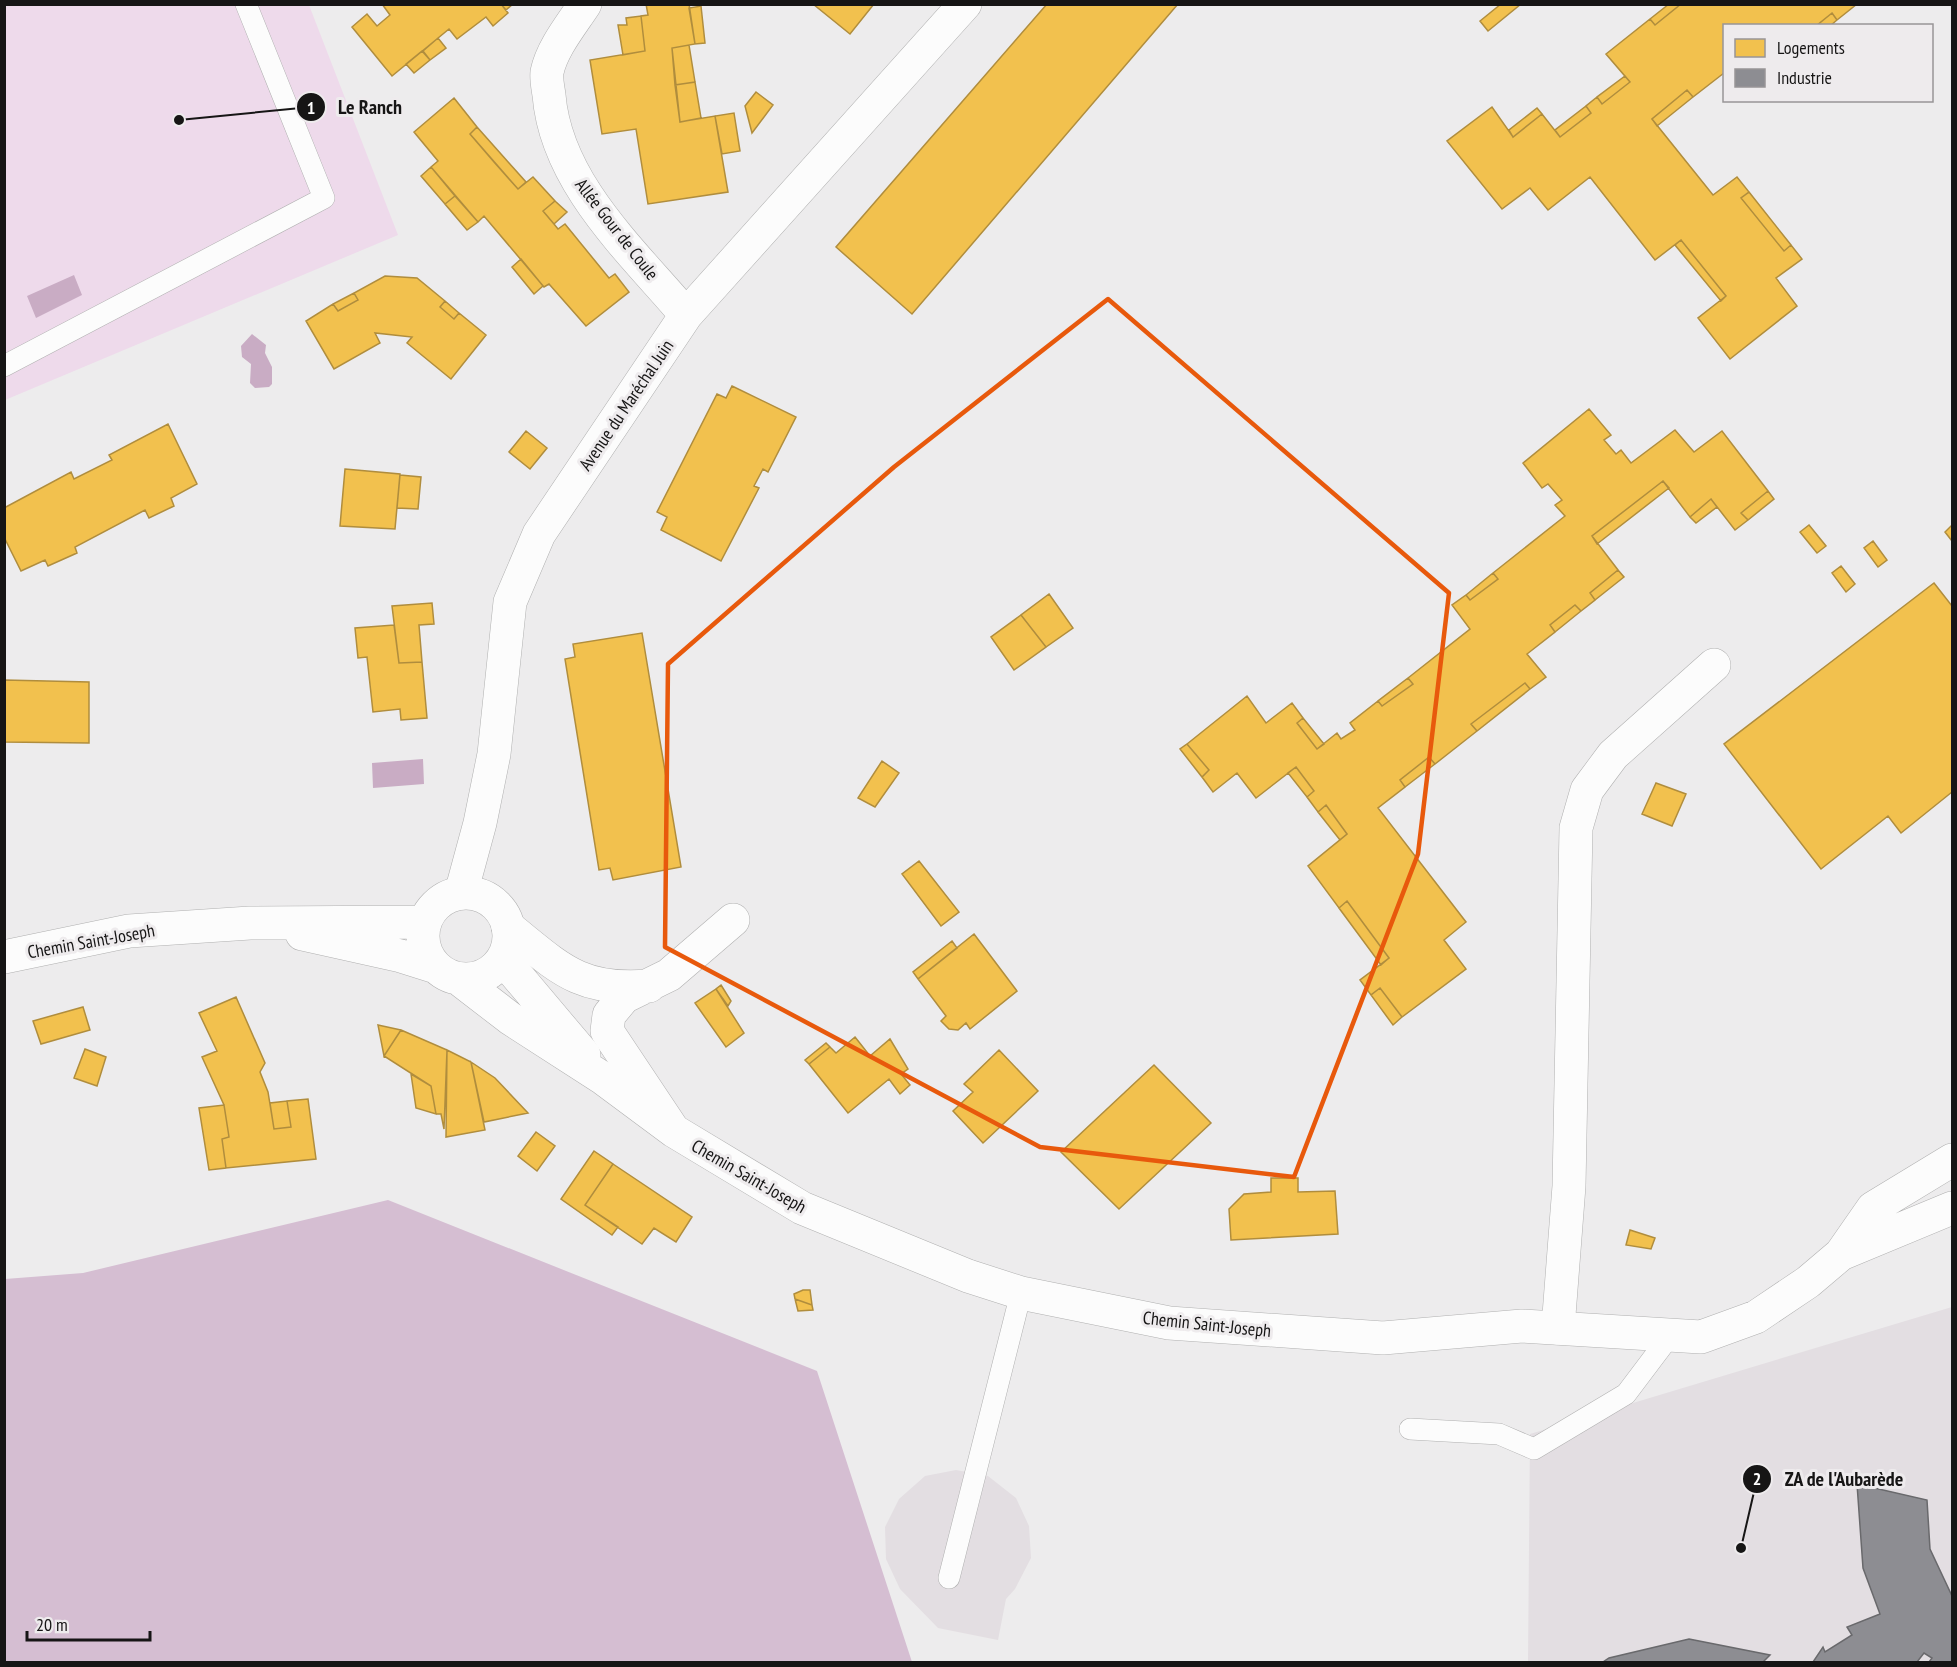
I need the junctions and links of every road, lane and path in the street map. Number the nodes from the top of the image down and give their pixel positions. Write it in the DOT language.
graph roads {
  1 [pos="246,4"];
  2 [pos="585,4"];
  3 [pos="965,4"];
  4 [pos="686,315"];
  5 [pos="4,366"];
  6 [pos="1714,665"];
  7 [pos="461,893"];
  8 [pos="733,920"];
  9 [pos="425,922"];
  10 [pos="250,923"];
  11 [pos="508,927"];
  12 [pos="4,957"];
  13 [pos="503,959"];
  14 [pos="447,973"];
  15 [pos="650,985"];
  16 [pos="604,1079"];
  17 [pos="674,1131"];
  18 [pos="1953,1161"];
  19 [pos="1953,1208"];
  20 [pos="1841,1254"];
  21 [pos="1021,1293"];
  22 [pos="1558,1328"];
  23 [pos="1669,1337"];
  24 [pos="1410,1429"];
  25 [pos="949,1578"];
  1 -- 5 [label="lane"];
  2 -- 4 [label="main road, Allée Gour de Coule"];
  3 -- 4 [label="main road, Avenue du Maréchal Juin"];
  4 -- 7 [label="main road, Avenue du Maréchal Juin"];
  6 -- 22 [label="main road"];
  7 -- 9 [label="main road"];
  7 -- 11 [label="main road"];
  8 -- 15 [label="main road"];
  9 -- 10 [label="main road, Chemin Saint-Joseph"];
  9 -- 14 [label="main road"];
  10 -- 12 [label="main road, Chemin Saint-Joseph"];
  10 -- 14 [label="main road, Chemin Saint-Joseph"];
  11 -- 13 [label="main road"];
  11 -- 15 [label="main road"];
  13 -- 14 [label="main road"];
  13 -- 16 [label="main road, Chemin Saint-Joseph"];
  14 -- 16 [label="main road, Chemin Saint-Joseph"];
  15 -- 17 [label="main road"];
  16 -- 17 [label="main road, Chemin Saint-Joseph"];
  17 -- 21 [label="main road, Chemin Saint-Joseph"];
  18 -- 20 [label="main road"];
  19 -- 20 [label="main road"];
  20 -- 23 [label="main road, Chemin Saint-Joseph"];
  21 -- 22 [label="main road, Chemin Saint-Joseph"];
  21 -- 25 [label="lane"];
  22 -- 23 [label="main road, Chemin Saint-Joseph"];
  23 -- 24 [label="lane"];
}
